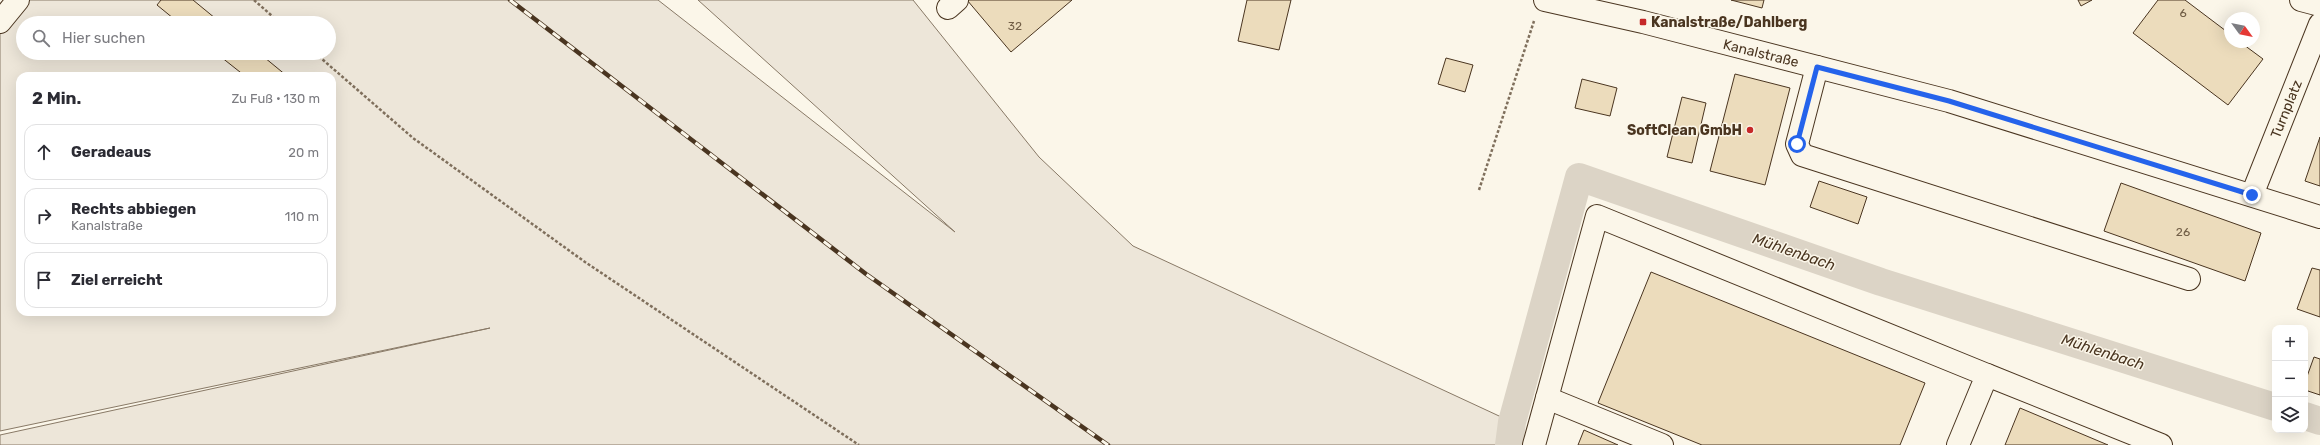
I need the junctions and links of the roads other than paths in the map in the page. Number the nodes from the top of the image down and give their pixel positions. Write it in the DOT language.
graph roads {
  1 [pos="18,0"];
  2 [pos="2302,0"];
  3 [pos="2320,6"];
  4 [pos="1540,8"];
  5 [pos="0,22"];
  6 [pos="2320,24"];
  7 [pos="1817,67"];
  8 [pos="2252,195"];
  9 [pos="2320,218"];
  10 [pos="2189,279"];
  11 [pos="1987,374"];
  12 [pos="1547,398"];
  13 [pos="1534,445"];
  14 [pos="1662,445"];
  15 [pos="1958,445"];
  16 [pos="2161,445"];
  1 -- 5 [label="street"];
  2 -- 3 [label="street"];
  4 -- 7 [label="street, Kanalstraße"];
  6 -- 8 [label="street, Turnplatz"];
  7 -- 8 [label="street, Kanalstraße"];
  7 -- 10 [label="street"];
  8 -- 9 [label="street, Kanalstraße"];
  11 -- 12 [label="street"];
  11 -- 15 [label="street"];
  11 -- 16 [label="street"];
  12 -- 13 [label="street"];
  12 -- 14 [label="street"];
}
